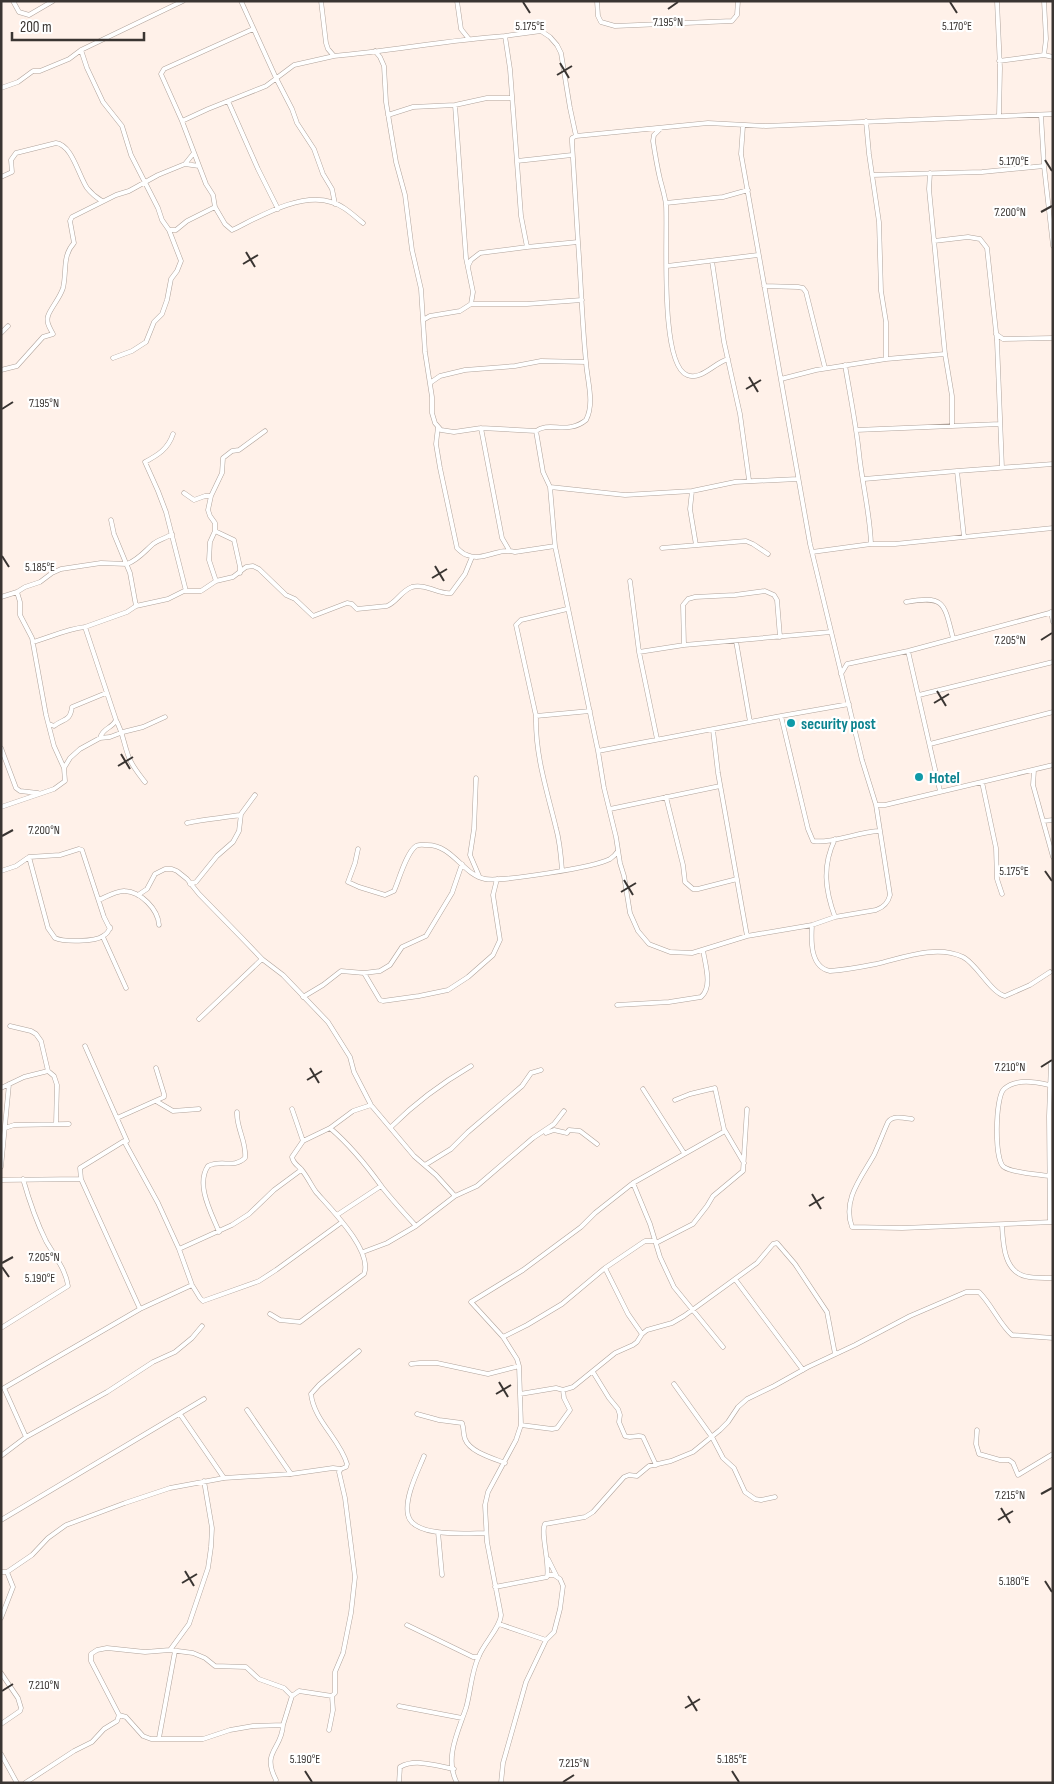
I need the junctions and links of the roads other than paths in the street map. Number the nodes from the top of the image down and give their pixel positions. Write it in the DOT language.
graph roads {
  1 [pos="13,1"];
  2 [pos="53,1"];
  3 [pos="184,1"];
  4 [pos="241,1"];
  5 [pos="321,1"];
  6 [pos="458,1"];
  7 [pos="597,1"];
  8 [pos="738,1"];
  9 [pos="997,1"];
  10 [pos="1044,1"];
  11 [pos="254,29"];
  12 [pos="504,36"];
  13 [pos="469,39"];
  14 [pos="81,50"];
  15 [pos="375,51"];
  16 [pos="1044,54"];
  17 [pos="334,56"];
  18 [pos="1053,57"];
  19 [pos="999,61"];
  20 [pos="276,78"];
  21 [pos="1,88"];
  22 [pos="512,98"];
  23 [pos="228,101"];
  24 [pos="455,105"];
  25 [pos="1053,114"];
  26 [pos="388,115"];
  27 [pos="1041,115"];
  28 [pos="999,116"];
  29 [pos="182,121"];
  30 [pos="866,121"];
  31 [pos="663,126"];
  32 [pos="743,126"];
  33 [pos="576,136"];
  34 [pos="194,154"];
  35 [pos="572,155"];
  36 [pos="517,162"];
  37 [pos="185,164"];
  38 [pos="199,166"];
  39 [pos="1044,166"];
  40 [pos="930,173"];
  41 [pos="872,175"];
  42 [pos="1,177"];
  43 [pos="146,182"];
  44 [pos="748,190"];
  45 [pos="102,201"];
  46 [pos="335,204"];
  47 [pos="666,204"];
  48 [pos="215,207"];
  49 [pos="278,209"];
  50 [pos="363,223"];
  51 [pos="169,230"];
  52 [pos="934,241"];
  53 [pos="578,242"];
  54 [pos="1053,246"];
  55 [pos="527,247"];
  56 [pos="758,255"];
  57 [pos="468,259"];
  58 [pos="712,261"];
  59 [pos="667,266"];
  60 [pos="764,286"];
  61 [pos="582,300"];
  62 [pos="471,304"];
  63 [pos="421,311"];
  64 [pos="430,316"];
  65 [pos="423,320"];
  66 [pos="8,326"];
  67 [pos="1,333"];
  68 [pos="996,334"];
  69 [pos="1053,338"];
  70 [pos="1004,339"];
  71 [pos="997,346"];
  72 [pos="945,354"];
  73 [pos="113,358"];
  74 [pos="728,359"];
  75 [pos="886,359"];
  76 [pos="586,362"];
  77 [pos="1,364"];
  78 [pos="845,366"];
  79 [pos="825,368"];
  80 [pos="3,370"];
  81 [pos="781,379"];
  82 [pos="430,383"];
  83 [pos="1000,424"];
  84 [pos="952,426"];
  85 [pos="438,427"];
  86 [pos="481,428"];
  87 [pos="856,430"];
  88 [pos="265,431"];
  89 [pos="536,431"];
  90 [pos="173,434"];
  91 [pos="1053,464"];
  92 [pos="1002,468"];
  93 [pos="957,471"];
  94 [pos="798,479"];
  95 [pos="864,479"];
  96 [pos="749,480"];
  97 [pos="550,487"];
  98 [pos="692,491"];
  99 [pos="184,493"];
  100 [pos="211,496"];
  101 [pos="111,520"];
  102 [pos="1053,528"];
  103 [pos="215,530"];
  104 [pos="172,534"];
  105 [pos="964,537"];
  106 [pos="870,544"];
  107 [pos="696,545"];
  108 [pos="554,546"];
  109 [pos="662,548"];
  110 [pos="508,550"];
  111 [pos="812,552"];
  112 [pos="768,554"];
  113 [pos="472,557"];
  114 [pos="127,564"];
  115 [pos="240,573"];
  116 [pos="216,581"];
  117 [pos="630,581"];
  118 [pos="186,591"];
  119 [pos="17,592"];
  120 [pos="1,597"];
  121 [pos="906,602"];
  122 [pos="136,606"];
  123 [pos="567,609"];
  124 [pos="1052,612"];
  125 [pos="1053,622"];
  126 [pos="85,627"];
  127 [pos="831,632"];
  128 [pos="780,637"];
  129 [pos="953,638"];
  130 [pos="736,641"];
  131 [pos="33,642"];
  132 [pos="684,645"];
  133 [pos="908,651"];
  134 [pos="639,652"];
  135 [pos="837,660"];
  136 [pos="1053,662"];
  137 [pos="847,664"];
  138 [pos="841,674"];
  139 [pos="106,694"];
  140 [pos="918,695"];
  141 [pos="849,704"];
  142 [pos="590,711"];
  143 [pos="1053,712"];
  144 [pos="536,716"];
  145 [pos="781,716"];
  146 [pos="165,717"];
  147 [pos="116,720"];
  148 [pos="750,722"];
  149 [pos="49,724"];
  150 [pos="713,730"];
  151 [pos="123,732"];
  152 [pos="100,738"];
  153 [pos="657,739"];
  154 [pos="930,744"];
  155 [pos="1,748"];
  156 [pos="598,751"];
  157 [pos="1053,765"];
  158 [pos="64,768"];
  159 [pos="1034,770"];
  160 [pos="476,778"];
  161 [pos="145,782"];
  162 [pos="982,782"];
  163 [pos="720,786"];
  164 [pos="940,791"];
  165 [pos="43,793"];
  166 [pos="255,795"];
  167 [pos="666,797"];
  168 [pos="876,805"];
  169 [pos="1,807"];
  170 [pos="610,809"];
  171 [pos="240,815"];
  172 [pos="1053,820"];
  173 [pos="1043,821"];
  174 [pos="877,822"];
  175 [pos="187,823"];
  176 [pos="869,831"];
  177 [pos="878,831"];
  178 [pos="835,839"];
  179 [pos="358,849"];
  180 [pos="618,851"];
  181 [pos="1053,857"];
  182 [pos="29,858"];
  183 [pos="611,858"];
  184 [pos="620,863"];
  185 [pos="462,864"];
  186 [pos="562,870"];
  187 [pos="1,871"];
  188 [pos="479,876"];
  189 [pos="497,879"];
  190 [pos="737,879"];
  191 [pos="190,884"];
  192 [pos="1002,894"];
  193 [pos="138,895"];
  194 [pos="99,900"];
  195 [pos="835,917"];
  196 [pos="159,925"];
  197 [pos="812,925"];
  198 [pos="747,936"];
  199 [pos="103,937"];
  200 [pos="703,950"];
  201 [pos="262,958"];
  202 [pos="1050,972"];
  203 [pos="364,973"];
  204 [pos="126,988"];
  205 [pos="303,997"];
  206 [pos="617,1005"];
  207 [pos="199,1019"];
  208 [pos="10,1026"];
  209 [pos="85,1046"];
  210 [pos="1051,1063"];
  211 [pos="471,1066"];
  212 [pos="156,1068"];
  213 [pos="541,1070"];
  214 [pos="48,1071"];
  215 [pos="9,1084"];
  216 [pos="1049,1085"];
  217 [pos="1,1088"];
  218 [pos="643,1089"];
  219 [pos="675,1100"];
  220 [pos="156,1101"];
  221 [pos="371,1105"];
  222 [pos="199,1109"];
  223 [pos="292,1109"];
  224 [pos="747,1109"];
  225 [pos="564,1111"];
  226 [pos="238,1112"];
  227 [pos="1051,1116"];
  228 [pos="117,1118"];
  229 [pos="912,1119"];
  230 [pos="56,1124"];
  231 [pos="70,1124"];
  232 [pos="391,1127"];
  233 [pos="5,1128"];
  234 [pos="330,1128"];
  235 [pos="725,1131"];
  236 [pos="541,1133"];
  237 [pos="124,1140"];
  238 [pos="303,1141"];
  239 [pos="597,1144"];
  240 [pos="684,1153"];
  241 [pos="744,1163"];
  242 [pos="425,1165"];
  243 [pos="1,1167"];
  244 [pos="301,1170"];
  245 [pos="1049,1176"];
  246 [pos="23,1179"];
  247 [pos="81,1179"];
  248 [pos="1,1180"];
  249 [pos="633,1183"];
  250 [pos="381,1186"];
  251 [pos="455,1196"];
  252 [pos="337,1215"];
  253 [pos="342,1222"];
  254 [pos="1051,1222"];
  255 [pos="1002,1225"];
  256 [pos="416,1226"];
  257 [pos="219,1232"];
  258 [pos="655,1242"];
  259 [pos="179,1249"];
  260 [pos="363,1252"];
  261 [pos="605,1268"];
  262 [pos="1053,1278"];
  263 [pos="735,1279"];
  264 [pos="192,1285"];
  265 [pos="140,1308"];
  266 [pos="692,1309"];
  267 [pos="270,1314"];
  268 [pos="202,1326"];
  269 [pos="1,1328"];
  270 [pos="642,1334"];
  271 [pos="503,1337"];
  272 [pos="1053,1338"];
  273 [pos="722,1347"];
  274 [pos="359,1352"];
  275 [pos="835,1354"];
  276 [pos="411,1364"];
  277 [pos="519,1366"];
  278 [pos="803,1370"];
  279 [pos="593,1372"];
  280 [pos="1,1382"];
  281 [pos="674,1384"];
  282 [pos="4,1388"];
  283 [pos="563,1390"];
  284 [pos="520,1394"];
  285 [pos="204,1399"];
  286 [pos="247,1410"];
  287 [pos="180,1414"];
  288 [pos="417,1414"];
  289 [pos="521,1425"];
  290 [pos="977,1430"];
  291 [pos="26,1437"];
  292 [pos="712,1437"];
  293 [pos="1053,1454"];
  294 [pos="1,1456"];
  295 [pos="424,1456"];
  296 [pos="504,1463"];
  297 [pos="656,1465"];
  298 [pos="341,1470"];
  299 [pos="291,1474"];
  300 [pos="224,1478"];
  301 [pos="204,1481"];
  302 [pos="775,1497"];
  303 [pos="1,1520"];
  304 [pos="438,1532"];
  305 [pos="486,1533"];
  306 [pos="547,1556"];
  307 [pos="1,1572"];
  308 [pos="7,1572"];
  309 [pos="442,1575"];
  310 [pos="548,1575"];
  311 [pos="557,1577"];
  312 [pos="495,1587"];
  313 [pos="1,1618"];
  314 [pos="499,1624"];
  315 [pos="407,1625"];
  316 [pos="546,1640"];
  317 [pos="172,1651"];
  318 [pos="478,1657"];
  319 [pos="2,1676"];
  320 [pos="292,1696"];
  321 [pos="332,1696"];
  322 [pos="399,1706"];
  323 [pos="119,1715"];
  324 [pos="462,1718"];
  325 [pos="1,1724"];
  326 [pos="283,1725"];
  327 [pos="329,1730"];
  328 [pos="159,1738"];
  329 [pos="1,1754"];
  330 [pos="454,1769"];
  331 [pos="17,1783"];
  332 [pos="25,1783"];
  333 [pos="275,1783"];
  334 [pos="399,1783"];
  335 [pos="458,1783"];
  336 [pos="502,1783"];
  1 -- 2 [label="street"];
  3 -- 14 [label="street"];
  4 -- 11 [label="street"];
  5 -- 17 [label="street"];
  6 -- 13 [label="street"];
  7 -- 8 [label="street"];
  9 -- 19 [label="street"];
  10 -- 16 [label="street"];
  11 -- 20 [label="street"];
  11 -- 29 [label="street"];
  12 -- 13 [label="street"];
  12 -- 22 [label="street"];
  12 -- 33 [label="street"];
  13 -- 15 [label="street"];
  14 -- 21 [label="street"];
  14 -- 43 [label="street"];
  15 -- 17 [label="street"];
  15 -- 26 [label="street"];
  16 -- 18 [label="street"];
  16 -- 19 [label="street"];
  17 -- 20 [label="street"];
  19 -- 28 [label="street"];
  20 -- 23 [label="street"];
  20 -- 46 [label="street"];
  22 -- 24 [label="street"];
  22 -- 36 [label="street"];
  23 -- 29 [label="street"];
  23 -- 49 [label="street"];
  24 -- 26 [label="street"];
  24 -- 57 [label="street"];
  25 -- 27 [label="street"];
  26 -- 63 [label="street"];
  27 -- 28 [label="street"];
  27 -- 39 [label="street"];
  28 -- 30 [label="street"];
  29 -- 34 [label="street"];
  30 -- 32 [label="street"];
  30 -- 41 [label="street"];
  31 -- 32 [label="street"];
  31 -- 33 [label="street"];
  31 -- 47 [label="street"];
  32 -- 44 [label="street"];
  33 -- 35 [label="street"];
  34 -- 37 [label="street"];
  34 -- 38 [label="street"];
  35 -- 36 [label="street"];
  35 -- 53 [label="street"];
  36 -- 55 [label="street"];
  37 -- 38 [label="street"];
  37 -- 43 [label="street"];
  38 -- 48 [label="street"];
  39 -- 40 [label="street"];
  39 -- 54 [label="street"];
  40 -- 41 [label="street"];
  40 -- 52 [label="street"];
  41 -- 75 [label="street"];
  42 -- 45 [label="street"];
  43 -- 45 [label="street"];
  43 -- 51 [label="street"];
  44 -- 47 [label="street"];
  44 -- 56 [label="street"];
  45 -- 80 [label="street"];
  46 -- 49 [label="street"];
  46 -- 50 [label="street"];
  47 -- 59 [label="street"];
  48 -- 49 [label="street"];
  48 -- 51 [label="street"];
  51 -- 73 [label="street"];
  52 -- 68 [label="street"];
  52 -- 72 [label="street"];
  53 -- 55 [label="street"];
  53 -- 61 [label="street"];
  55 -- 57 [label="street"];
  56 -- 58 [label="street"];
  56 -- 60 [label="street"];
  57 -- 62 [label="street"];
  58 -- 59 [label="street"];
  58 -- 74 [label="street"];
  59 -- 74 [label="street"];
  60 -- 79 [label="street"];
  60 -- 81 [label="street"];
  61 -- 62 [label="street"];
  61 -- 76 [label="street"];
  62 -- 64 [label="street"];
  63 -- 64 [label="street"];
  63 -- 65 [label="street"];
  64 -- 65 [label="street"];
  65 -- 82 [label="street"];
  66 -- 67 [label="street"];
  68 -- 70 [label="street"];
  68 -- 71 [label="street"];
  69 -- 70 [label="street"];
  70 -- 71 [label="street"];
  71 -- 83 [label="street"];
  72 -- 75 [label="street"];
  72 -- 84 [label="street"];
  74 -- 96 [label="street"];
  75 -- 78 [label="street"];
  76 -- 82 [label="street"];
  76 -- 89 [label="street"];
  77 -- 80 [label="street"];
  78 -- 79 [label="street"];
  78 -- 87 [label="street"];
  79 -- 81 [label="street"];
  81 -- 94 [label="street"];
  82 -- 85 [label="street"];
  83 -- 84 [label="street"];
  83 -- 92 [label="street"];
  84 -- 87 [label="street"];
  85 -- 86 [label="street"];
  85 -- 113 [label="street"];
  86 -- 89 [label="street"];
  86 -- 110 [label="street"];
  87 -- 95 [label="street"];
  88 -- 100 [label="street"];
  89 -- 97 [label="street"];
  90 -- 104 [label="street"];
  91 -- 92 [label="street"];
  92 -- 93 [label="street"];
  93 -- 95 [label="street"];
  93 -- 105 [label="street"];
  94 -- 96 [label="street"];
  94 -- 111 [label="street"];
  95 -- 106 [label="street"];
  96 -- 98 [label="street"];
  97 -- 98 [label="street"];
  97 -- 108 [label="street"];
  98 -- 107 [label="street"];
  99 -- 100 [label="street"];
  100 -- 103 [label="street"];
  101 -- 114 [label="street"];
  102 -- 105 [label="street"];
  103 -- 115 [label="street"];
  103 -- 116 [label="street"];
  104 -- 114 [label="street"];
  104 -- 118 [label="street"];
  105 -- 106 [label="street"];
  106 -- 111 [label="street"];
  107 -- 109 [label="street"];
  107 -- 112 [label="street"];
  108 -- 110 [label="street"];
  108 -- 123 [label="street"];
  110 -- 113 [label="street"];
  111 -- 127 [label="street"];
  113 -- 115 [label="street"];
  114 -- 119 [label="street"];
  114 -- 122 [label="street"];
  115 -- 116 [label="street"];
  116 -- 118 [label="street"];
  117 -- 134 [label="street"];
  118 -- 122 [label="street"];
  119 -- 120 [label="street"];
  119 -- 131 [label="street"];
  121 -- 129 [label="street"];
  122 -- 126 [label="street"];
  123 -- 142 [label="street"];
  123 -- 144 [label="street"];
  124 -- 125 [label="street"];
  124 -- 129 [label="street"];
  126 -- 131 [label="street"];
  126 -- 139 [label="street"];
  127 -- 128 [label="street"];
  127 -- 135 [label="street"];
  128 -- 130 [label="street"];
  128 -- 132 [label="street"];
  129 -- 133 [label="street"];
  130 -- 132 [label="street"];
  130 -- 148 [label="street"];
  131 -- 149 [label="street"];
  132 -- 134 [label="street"];
  133 -- 137 [label="street"];
  133 -- 140 [label="street"];
  134 -- 153 [label="street"];
  135 -- 137 [label="street"];
  135 -- 138 [label="street"];
  136 -- 140 [label="street"];
  137 -- 138 [label="street"];
  138 -- 141 [label="street"];
  139 -- 147 [label="street"];
  139 -- 149 [label="street"];
  140 -- 154 [label="street"];
  141 -- 145 [label="street"];
  141 -- 168 [label="street"];
  142 -- 144 [label="street"];
  142 -- 156 [label="street"];
  143 -- 154 [label="street"];
  144 -- 186 [label="street"];
  145 -- 148 [label="street"];
  145 -- 178 [label="street"];
  146 -- 151 [label="street"];
  147 -- 151 [label="street"];
  147 -- 152 [label="street"];
  148 -- 150 [label="street"];
  149 -- 158 [label="street"];
  150 -- 153 [label="street"];
  150 -- 163 [label="street"];
  151 -- 152 [label="street"];
  151 -- 161 [label="street"];
  152 -- 158 [label="street"];
  153 -- 156 [label="street"];
  154 -- 164 [label="street"];
  155 -- 165 [label="street"];
  156 -- 170 [label="street"];
  157 -- 159 [label="street"];
  158 -- 165 [label="street"];
  159 -- 162 [label="street"];
  159 -- 173 [label="street"];
  160 -- 188 [label="street"];
  162 -- 164 [label="street"];
  162 -- 192 [label="street"];
  163 -- 167 [label="street"];
  163 -- 190 [label="street"];
  164 -- 168 [label="street"];
  165 -- 169 [label="street"];
  166 -- 171 [label="street"];
  167 -- 170 [label="street"];
  167 -- 190 [label="street"];
  168 -- 174 [label="street"];
  170 -- 180 [label="street"];
  171 -- 175 [label="street"];
  171 -- 191 [label="street"];
  172 -- 173 [label="street"];
  173 -- 181 [label="street"];
  174 -- 176 [label="street"];
  174 -- 177 [label="street"];
  176 -- 177 [label="street"];
  176 -- 178 [label="street"];
  177 -- 195 [label="street"];
  178 -- 195 [label="street"];
  179 -- 185 [label="street"];
  180 -- 183 [label="street"];
  180 -- 184 [label="street"];
  182 -- 187 [label="street"];
  182 -- 194 [label="street"];
  182 -- 199 [label="street"];
  183 -- 184 [label="street"];
  183 -- 186 [label="street"];
  184 -- 200 [label="street"];
  185 -- 188 [label="street"];
  185 -- 203 [label="street"];
  186 -- 189 [label="street"];
  188 -- 189 [label="street"];
  189 -- 203 [label="street"];
  190 -- 198 [label="street"];
  191 -- 193 [label="street"];
  191 -- 201 [label="street"];
  193 -- 194 [label="street"];
  193 -- 196 [label="street"];
  194 -- 199 [label="street"];
  195 -- 197 [label="street"];
  197 -- 198 [label="street"];
  197 -- 202 [label="street"];
  198 -- 200 [label="street"];
  199 -- 204 [label="street"];
  200 -- 206 [label="street"];
  201 -- 205 [label="street"];
  201 -- 207 [label="street"];
  203 -- 205 [label="street"];
  205 -- 221 [label="street"];
  208 -- 214 [label="street"];
  209 -- 228 [label="street"];
  210 -- 216 [label="street"];
  211 -- 232 [label="street"];
  212 -- 220 [label="street"];
  213 -- 242 [label="street"];
  214 -- 215 [label="street"];
  214 -- 230 [label="street"];
  215 -- 217 [label="street"];
  215 -- 233 [label="street"];
  216 -- 227 [label="street"];
  216 -- 245 [label="street"];
  218 -- 240 [label="street"];
  219 -- 235 [label="street"];
  220 -- 222 [label="street"];
  220 -- 228 [label="street"];
  221 -- 232 [label="street"];
  221 -- 234 [label="street"];
  223 -- 238 [label="street"];
  224 -- 241 [label="street"];
  225 -- 236 [label="street"];
  226 -- 257 [label="street"];
  227 -- 245 [label="street"];
  228 -- 237 [label="street"];
  229 -- 255 [label="street"];
  230 -- 231 [label="street"];
  230 -- 233 [label="street"];
  232 -- 242 [label="street"];
  233 -- 243 [label="street"];
  234 -- 238 [label="street"];
  234 -- 250 [label="street"];
  235 -- 240 [label="street"];
  235 -- 241 [label="street"];
  236 -- 239 [label="street"];
  236 -- 251 [label="street"];
  237 -- 247 [label="street"];
  237 -- 259 [label="street"];
  238 -- 244 [label="street"];
  240 -- 249 [label="street"];
  241 -- 258 [label="street"];
  242 -- 251 [label="street"];
  244 -- 252 [label="street"];
  244 -- 257 [label="street"];
  245 -- 254 [label="street"];
  246 -- 247 [label="street"];
  246 -- 248 [label="street"];
  246 -- 269 [label="street"];
  247 -- 265 [label="street"];
  249 -- 258 [label="street"];
  249 -- 271 [label="street"];
  250 -- 252 [label="street"];
  250 -- 256 [label="street"];
  251 -- 256 [label="street"];
  252 -- 253 [label="street"];
  253 -- 260 [label="street"];
  253 -- 264 [label="street"];
  254 -- 255 [label="street"];
  255 -- 262 [label="street"];
  256 -- 260 [label="street"];
  257 -- 259 [label="street"];
  258 -- 261 [label="street"];
  258 -- 266 [label="street"];
  259 -- 264 [label="street"];
  260 -- 267 [label="street"];
  261 -- 270 [label="street"];
  261 -- 271 [label="street"];
  263 -- 266 [label="street"];
  263 -- 275 [label="street"];
  263 -- 278 [label="street"];
  264 -- 265 [label="street"];
  265 -- 282 [label="street"];
  266 -- 270 [label="street"];
  266 -- 273 [label="street"];
  268 -- 291 [label="street"];
  270 -- 279 [label="street"];
  271 -- 277 [label="street"];
  272 -- 275 [label="street"];
  274 -- 298 [label="street"];
  275 -- 278 [label="street"];
  276 -- 277 [label="street"];
  277 -- 284 [label="street"];
  278 -- 292 [label="street"];
  279 -- 283 [label="street"];
  279 -- 297 [label="street"];
  280 -- 282 [label="street"];
  281 -- 292 [label="street"];
  282 -- 291 [label="street"];
  283 -- 284 [label="street"];
  283 -- 289 [label="street"];
  284 -- 289 [label="street"];
  285 -- 287 [label="street"];
  286 -- 299 [label="street"];
  287 -- 300 [label="street"];
  287 -- 303 [label="street"];
  288 -- 296 [label="street"];
  289 -- 296 [label="street"];
  290 -- 293 [label="street"];
  291 -- 294 [label="street"];
  292 -- 297 [label="street"];
  292 -- 302 [label="street"];
  295 -- 304 [label="street"];
  296 -- 305 [label="street"];
  297 -- 306 [label="street"];
  298 -- 299 [label="street"];
  298 -- 321 [label="street"];
  299 -- 300 [label="street"];
  300 -- 301 [label="street"];
  301 -- 308 [label="street"];
  301 -- 317 [label="street"];
  304 -- 305 [label="street"];
  304 -- 309 [label="street"];
  305 -- 312 [label="street"];
  306 -- 310 [label="street"];
  306 -- 311 [label="street"];
  307 -- 308 [label="street"];
  308 -- 313 [label="street"];
  310 -- 311 [label="street"];
  310 -- 312 [label="street"];
  311 -- 316 [label="street"];
  312 -- 314 [label="street"];
  314 -- 316 [label="street"];
  314 -- 318 [label="street"];
  315 -- 318 [label="street"];
  316 -- 336 [label="street"];
  317 -- 320 [label="street"];
  317 -- 323 [label="street"];
  317 -- 328 [label="street"];
  318 -- 324 [label="street"];
  319 -- 325 [label="street"];
  320 -- 321 [label="street"];
  320 -- 326 [label="street"];
  321 -- 327 [label="street"];
  322 -- 324 [label="street"];
  323 -- 328 [label="street"];
  323 -- 332 [label="street"];
  324 -- 330 [label="street"];
  326 -- 328 [label="street"];
  326 -- 333 [label="street"];
  329 -- 331 [label="street"];
  330 -- 334 [label="street"];
  330 -- 335 [label="street"];
}
